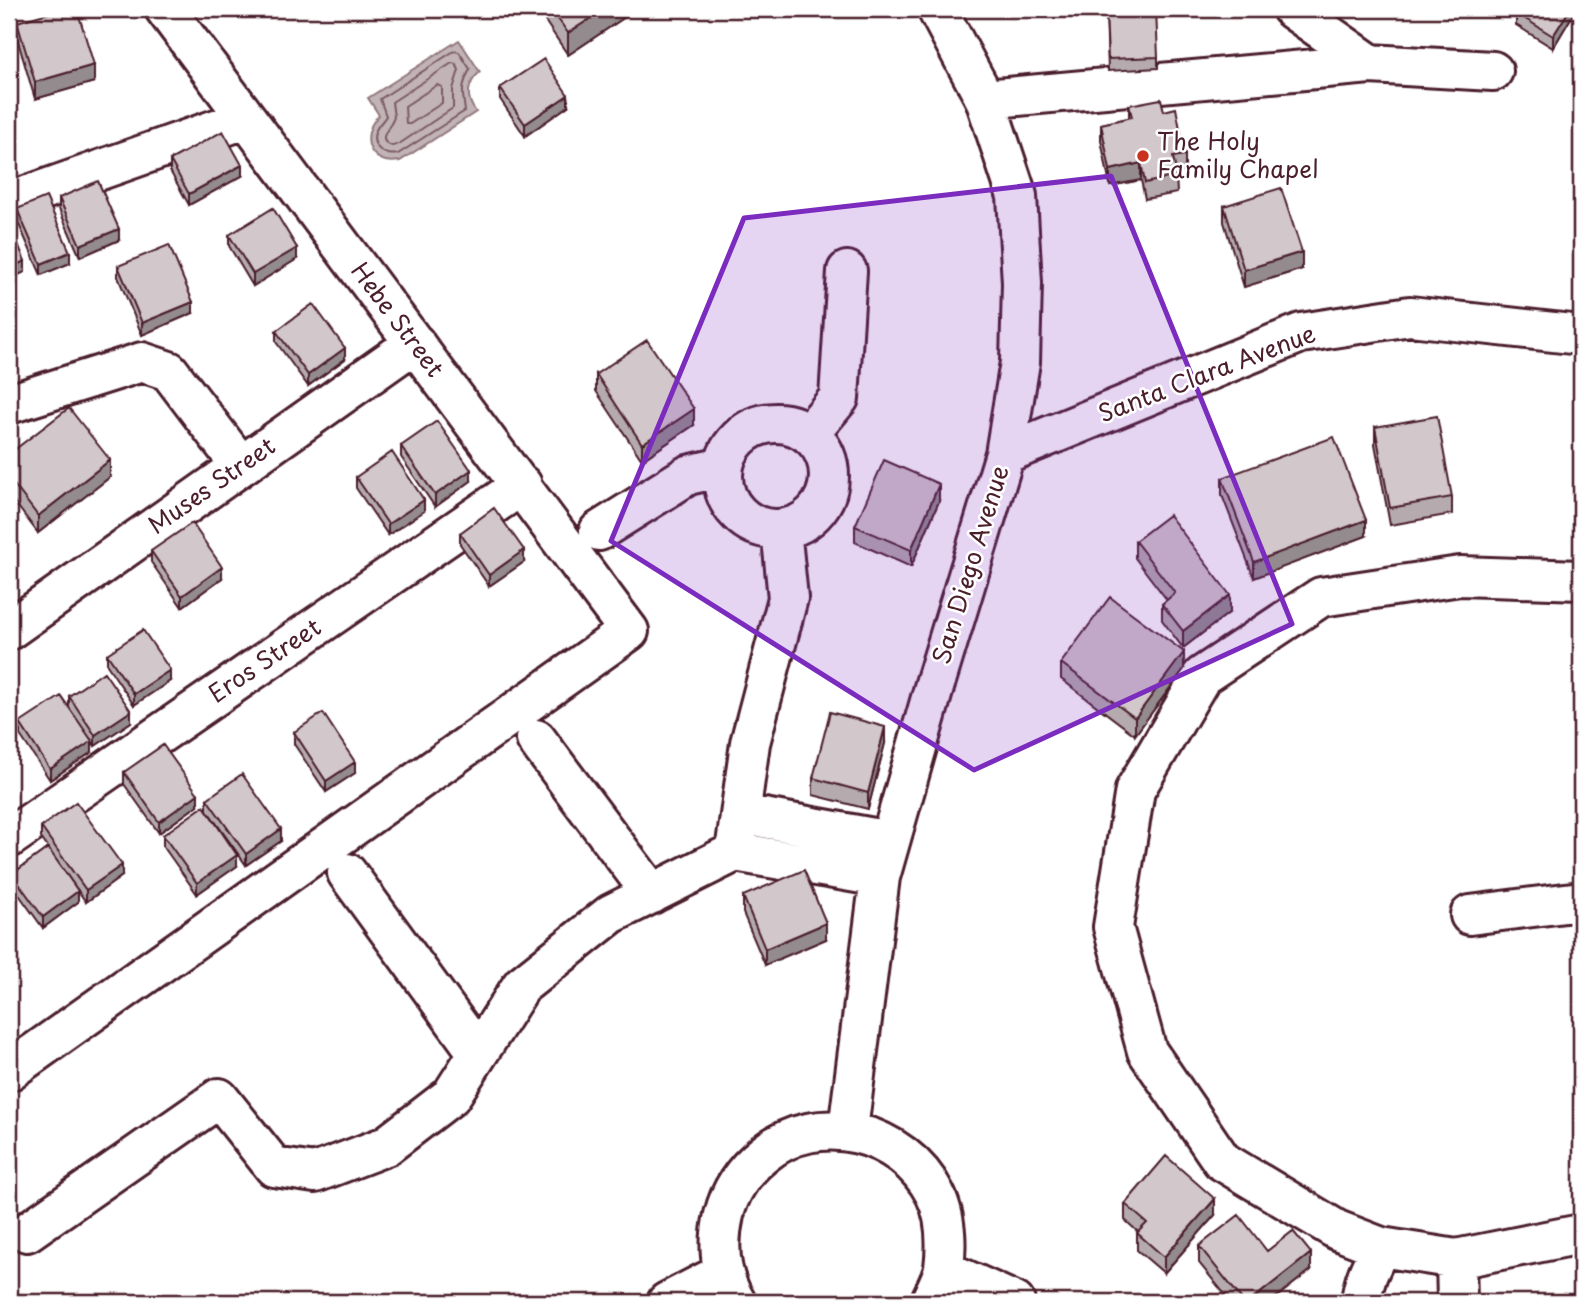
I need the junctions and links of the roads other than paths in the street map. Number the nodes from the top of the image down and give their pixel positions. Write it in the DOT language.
graph roads {
  1 [pos="165,9"];
  2 [pos="937,9"];
  3 [pos="1292,9"];
  4 [pos="1370,64"];
  5 [pos="1493,71"];
  6 [pos="985,99"];
  7 [pos="245,119"];
  8 [pos="9,201"];
  9 [pos="847,271"];
  10 [pos="1581,335"];
  11 [pos="415,343"];
  12 [pos="9,404"];
  13 [pos="809,434"];
  14 [pos="1005,454"];
  15 [pos="240,466"];
  16 [pos="723,467"];
  17 [pos="522,485"];
  18 [pos="782,529"];
  19 [pos="599,531"];
  20 [pos="1581,580"];
  21 [pos="9,630"];
  22 [pos="536,739"];
  23 [pos="742,814"];
  24 [pos="9,838"];
  25 [pos="735,852"];
  26 [pos="885,859"];
  27 [pos="347,873"];
  28 [pos="652,894"];
  29 [pos="1581,901"];
  30 [pos="1469,915"];
  31 [pos="478,1053"];
  32 [pos="9,1072"];
  33 [pos="848,1130"];
  34 [pos="27,1232"];
  35 [pos="1581,1234"];
  36 [pos="1381,1247"];
  37 [pos="1456,1259"];
  38 [pos="937,1286"];
  39 [pos="730,1288"];
  40 [pos="667,1302"];
  41 [pos="1015,1302"];
  42 [pos="1361,1302"];
  43 [pos="1457,1302"];
  1 -- 7 [label="street, Hebe Street"];
  2 -- 6 [label="street, San Diego Avenue"];
  3 -- 4 [label="street"];
  4 -- 5 [label="street"];
  4 -- 6 [label="street"];
  6 -- 14 [label="street, San Diego Avenue"];
  7 -- 8 [label="street"];
  7 -- 11 [label="street, Hebe Street"];
  9 -- 13 [label="street"];
  10 -- 14 [label="street, Santa Clara Avenue"];
  11 -- 15 [label="street, Muses Street"];
  11 -- 17 [label="street, Hebe Street"];
  12 -- 15 [label="street"];
  13 -- 16 [label="street"];
  13 -- 18 [label="street"];
  14 -- 26 [label="street, San Diego Avenue"];
  15 -- 21 [label="street, Muses Street"];
  16 -- 18 [label="street"];
  16 -- 19 [label="street"];
  17 -- 24 [label="street, Eros Street"];
  17 -- 32 [label="street, Hebe Street"];
  18 -- 23 [label="street"];
  20 -- 36 [label="street"];
  22 -- 28 [label="street"];
  23 -- 25 [label="street"];
  23 -- 26 [label="street"];
  25 -- 26 [label="street"];
  25 -- 28 [label="street"];
  26 -- 33 [label="street, San Diego Avenue"];
  27 -- 31 [label="street"];
  28 -- 31 [label="street"];
  29 -- 30 [label="street"];
  31 -- 34 [label="street"];
  33 -- 38 [label="street"];
  33 -- 39 [label="street"];
  35 -- 37 [label="street"];
  36 -- 37 [label="street"];
  36 -- 42 [label="street"];
  37 -- 43 [label="street"];
  38 -- 41 [label="street"];
  39 -- 40 [label="street"];
}
